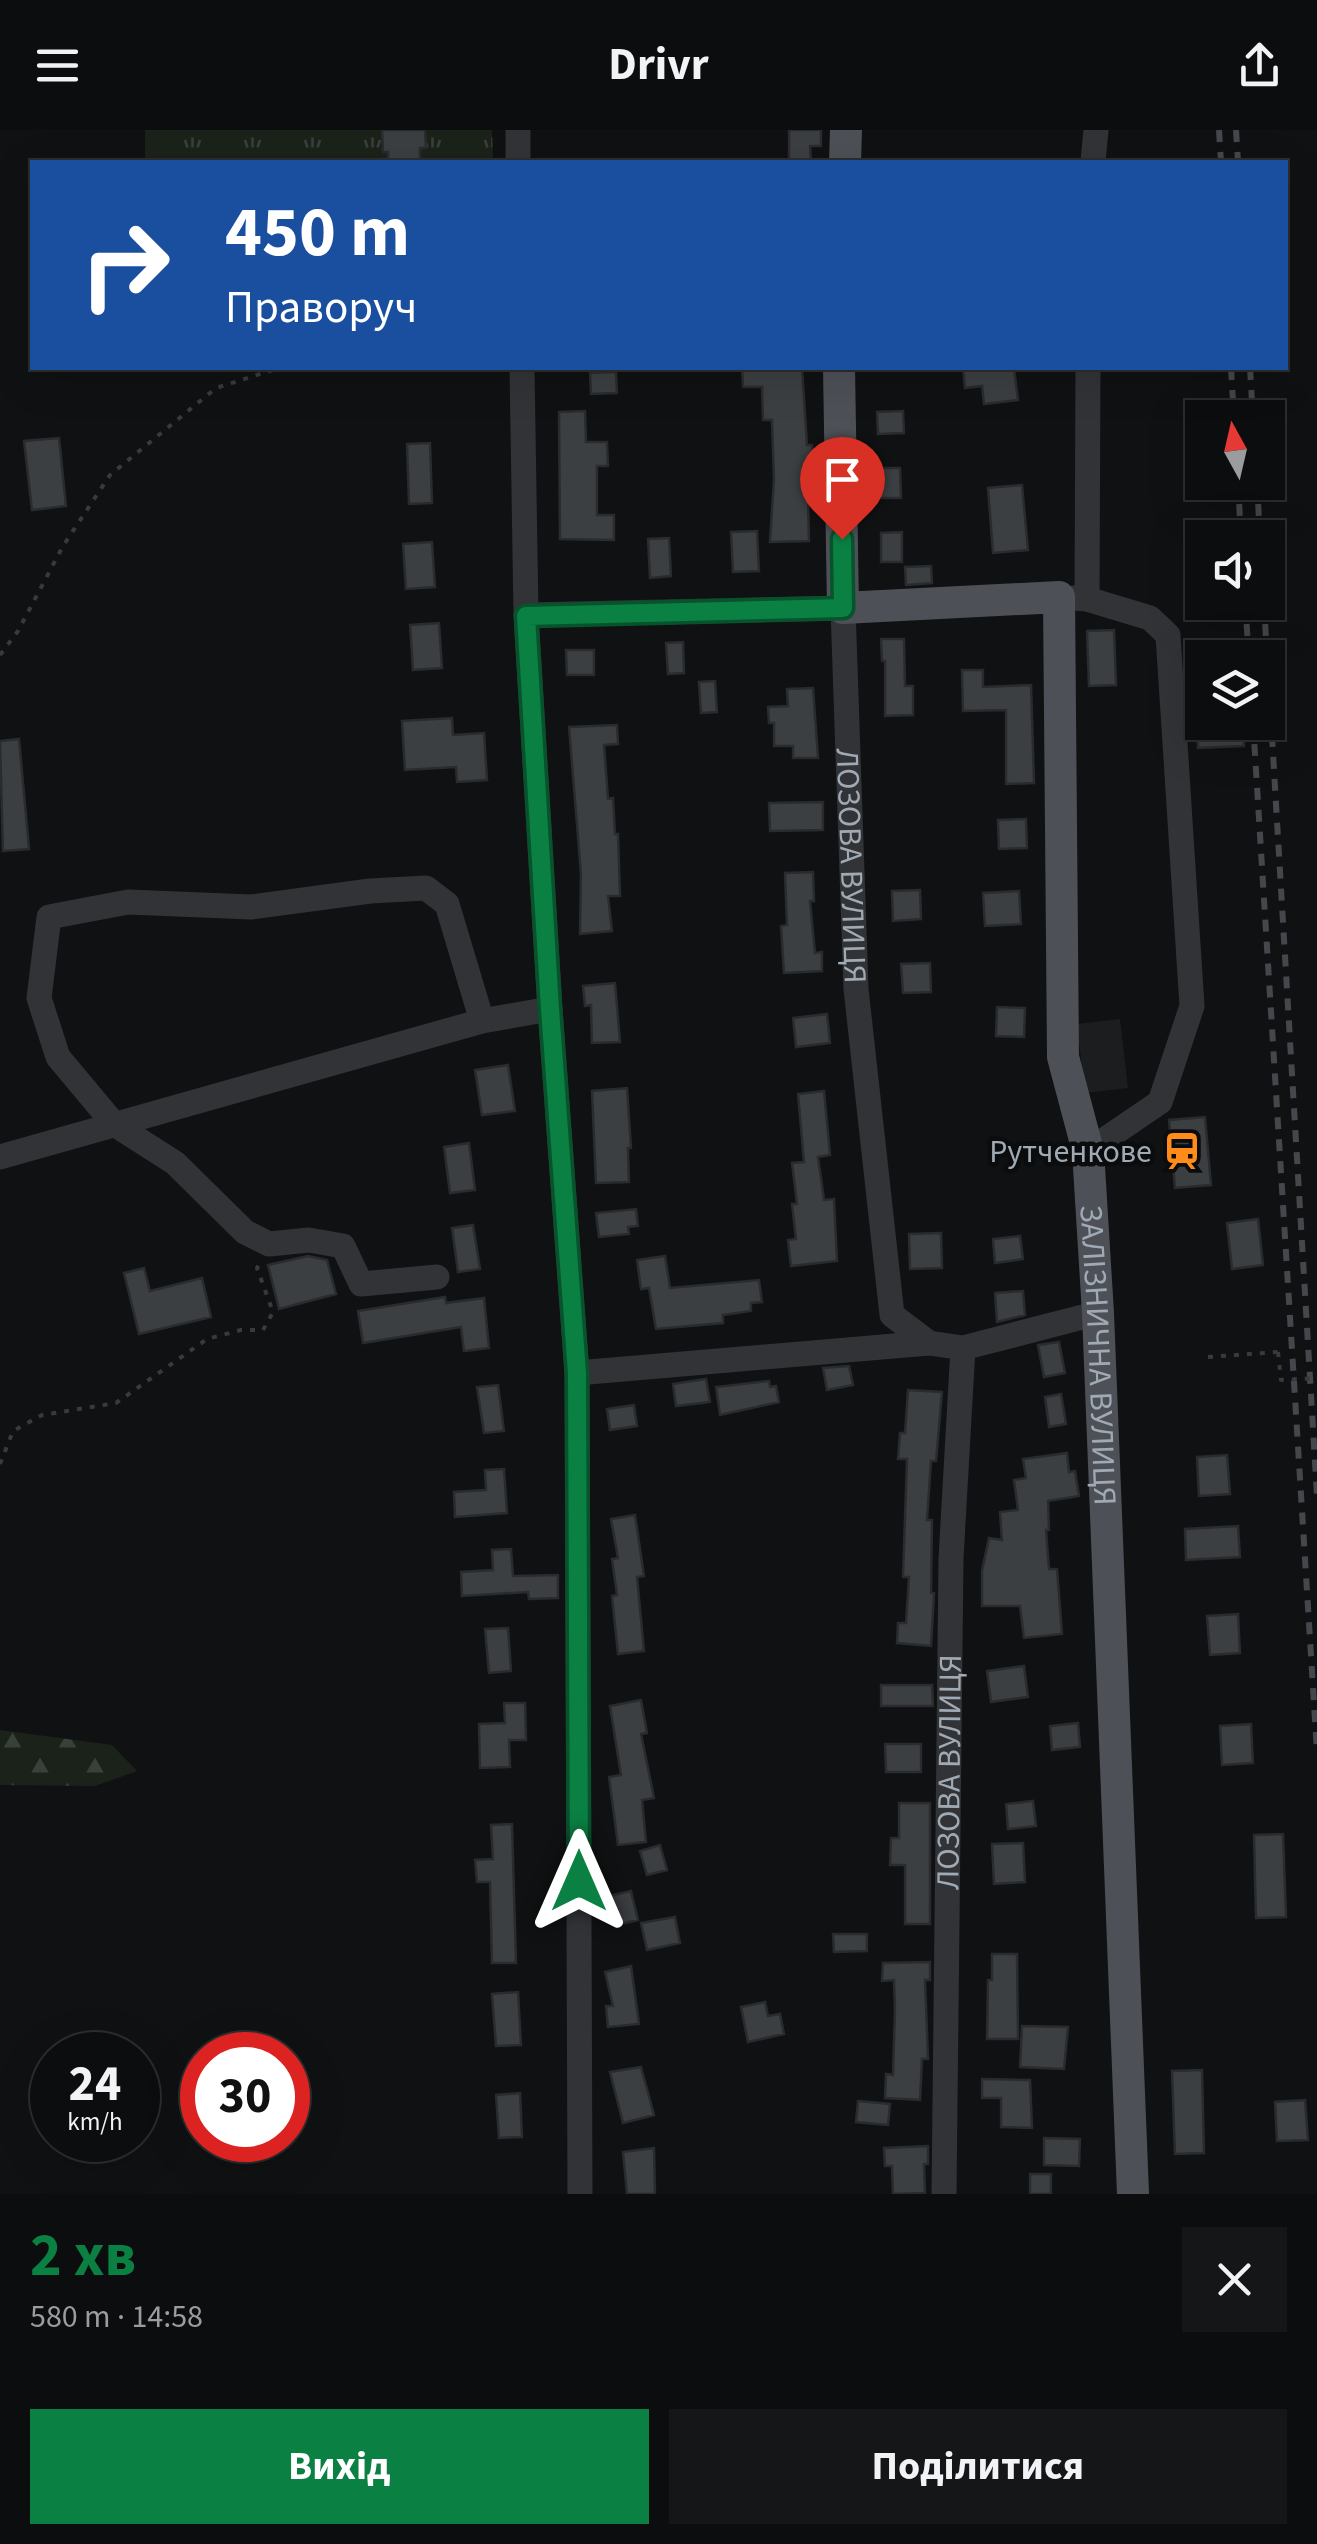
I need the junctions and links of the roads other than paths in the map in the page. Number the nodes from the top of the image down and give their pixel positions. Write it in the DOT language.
graph roads {
  1 [pos="518,130"];
  2 [pos="846,130"];
  3 [pos="1096,130"];
  4 [pos="518,160"];
  5 [pos="845,160"];
  6 [pos="1093,160"];
  7 [pos="522,370"];
  8 [pos="839,370"];
  9 [pos="1088,370"];
  10 [pos="1073,598"];
  11 [pos="843,608"];
  12 [pos="526,616"];
  13 [pos="550,1009"];
  14 [pos="482,1021"];
  15 [pos="114,1124"];
  16 [pos="1088,1151"];
  17 [pos="0,1157"];
  18 [pos="437,1277"];
  19 [pos="1098,1313"];
  20 [pos="928,1344"];
  21 [pos="964,1348"];
  22 [pos="577,1373"];
  23 [pos="580,2194"];
  24 [pos="944,2194"];
  25 [pos="1133,2194"];
  1 -- 4 [label="street"];
  2 -- 5 [label="main road"];
  3 -- 6 [label="street"];
  7 -- 12 [label="street"];
  8 -- 11 [label="main road, ЛОЗОВА ВУЛИЦЯ"];
  9 -- 10 [label="street, ЗАЛІЗНИЧНА ВУЛИЦЯ"];
  10 -- 11 [label="main road"];
  10 -- 16 [label="main road, ЗАЛІЗНИЧНА ВУЛИЦЯ"];
  10 -- 16 [label="street"];
  11 -- 12 [label="street"];
  11 -- 20 [label="street, ЛОЗОВА ВУЛИЦЯ"];
  12 -- 13 [label="street"];
  13 -- 14 [label="street"];
  13 -- 22 [label="street"];
  14 -- 15 [label="street"];
  14 -- 15 [label="street"];
  15 -- 17 [label="street"];
  15 -- 18 [label="street"];
  16 -- 19 [label="main road, ЗАЛІЗНИЧНА ВУЛИЦЯ"];
  19 -- 21 [label="street"];
  19 -- 25 [label="main road, ЗАЛІЗНИЧНА ВУЛИЦЯ"];
  20 -- 21 [label="street"];
  20 -- 22 [label="street"];
  21 -- 24 [label="street, ЛОЗОВА ВУЛИЦЯ"];
  22 -- 23 [label="street"];
}
